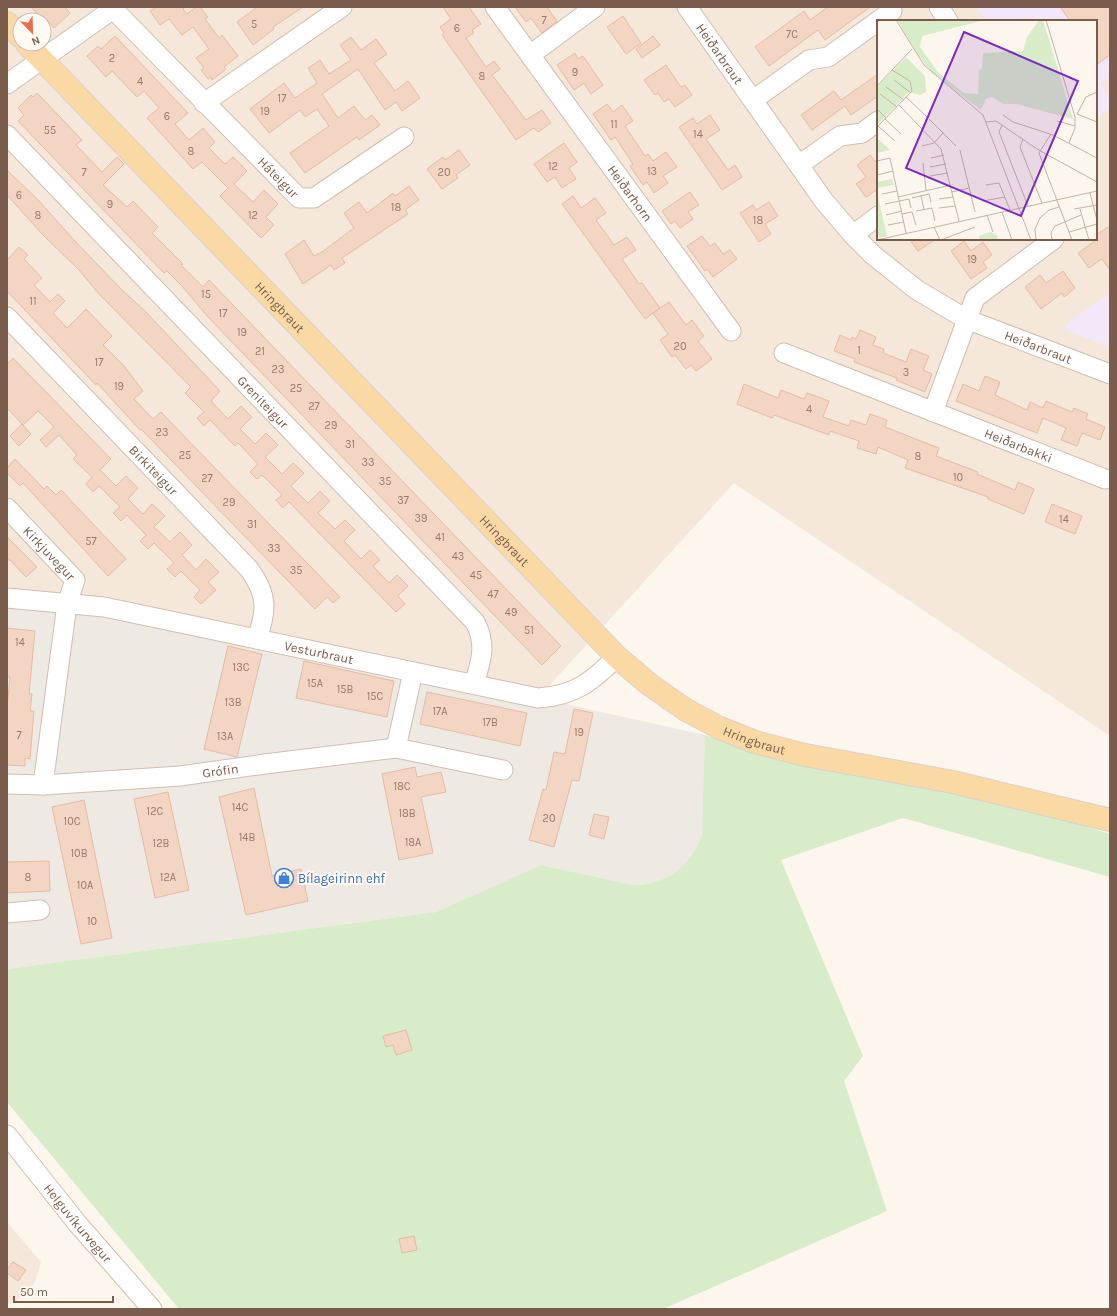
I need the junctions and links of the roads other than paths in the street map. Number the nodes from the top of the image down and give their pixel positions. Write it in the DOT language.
graph roads {
  1 [pos="342,7"];
  2 [pos="495,7"];
  3 [pos="595,7"];
  4 [pos="939,7"];
  5 [pos="115,8"];
  6 [pos="693,9"];
  7 [pos="892,11"];
  8 [pos="879,20"];
  9 [pos="947,20"];
  10 [pos="877,22"];
  11 [pos="52,42"];
  12 [pos="34,52"];
  13 [pos="530,55"];
  14 [pos="7,84"];
  15 [pos="753,100"];
  16 [pos="204,103"];
  17 [pos="877,122"];
  18 [pos="7,135"];
  19 [pos="404,137"];
  20 [pos="799,165"];
  21 [pos="877,217"];
  22 [pos="853,235"];
  23 [pos="1053,240"];
  24 [pos="7,317"];
  25 [pos="966,319"];
  26 [pos="731,331"];
  27 [pos="784,352"];
  28 [pos="1110,374"];
  29 [pos="933,412"];
  30 [pos="1105,479"];
  31 [pos="7,508"];
  32 [pos="7,598"];
  33 [pos="67,604"];
  34 [pos="257,639"];
  35 [pos="617,657"];
  36 [pos="413,672"];
  37 [pos="474,684"];
  38 [pos="396,748"];
  39 [pos="503,770"];
  40 [pos="7,784"];
  41 [pos="43,785"];
  42 [pos="1110,820"];
  43 [pos="40,910"];
  44 [pos="7,913"];
  45 [pos="7,1135"];
  46 [pos="152,1309"];
  1 -- 16 [label="street"];
  2 -- 13 [label="street, Heiðarhorn"];
  3 -- 13 [label="street"];
  4 -- 9 [label="street"];
  5 -- 11 [label="street"];
  5 -- 16 [label="street, Háteigur"];
  6 -- 15 [label="street, Heiðarbraut"];
  7 -- 8 [label="street"];
  10 -- 15 [label="street"];
  12 -- 14 [label="street"];
  12 -- 35 [label="main road, Hringbraut"];
  13 -- 26 [label="street, Heiðarhorn"];
  15 -- 20 [label="street, Heiðarbraut"];
  16 -- 19 [label="street, Háteigur"];
  17 -- 20 [label="street"];
  18 -- 37 [label="street, Greniteigur"];
  20 -- 22 [label="street, Heiðarbraut"];
  21 -- 22 [label="street"];
  22 -- 25 [label="street, Heiðarbraut"];
  23 -- 25 [label="street"];
  24 -- 34 [label="street, Birkiteigur"];
  25 -- 28 [label="street, Heiðarbraut"];
  25 -- 29 [label="street"];
  27 -- 29 [label="street, Heiðarbakki"];
  29 -- 30 [label="street, Heiðarbakki"];
  31 -- 33 [label="street, Kirkjuvegur"];
  32 -- 33 [label="street, Vesturbraut"];
  33 -- 34 [label="street, Vesturbraut"];
  33 -- 41 [label="street"];
  34 -- 36 [label="street, Vesturbraut"];
  35 -- 37 [label="street, Vesturbraut"];
  35 -- 42 [label="main road, Hringbraut"];
  36 -- 37 [label="street, Vesturbraut"];
  36 -- 38 [label="street"];
  38 -- 39 [label="street, Grófin"];
  38 -- 41 [label="street, Grófin"];
  40 -- 41 [label="street, Grófin"];
  43 -- 44 [label="street"];
  45 -- 46 [label="street, Helguvíkurvegur"];
}
